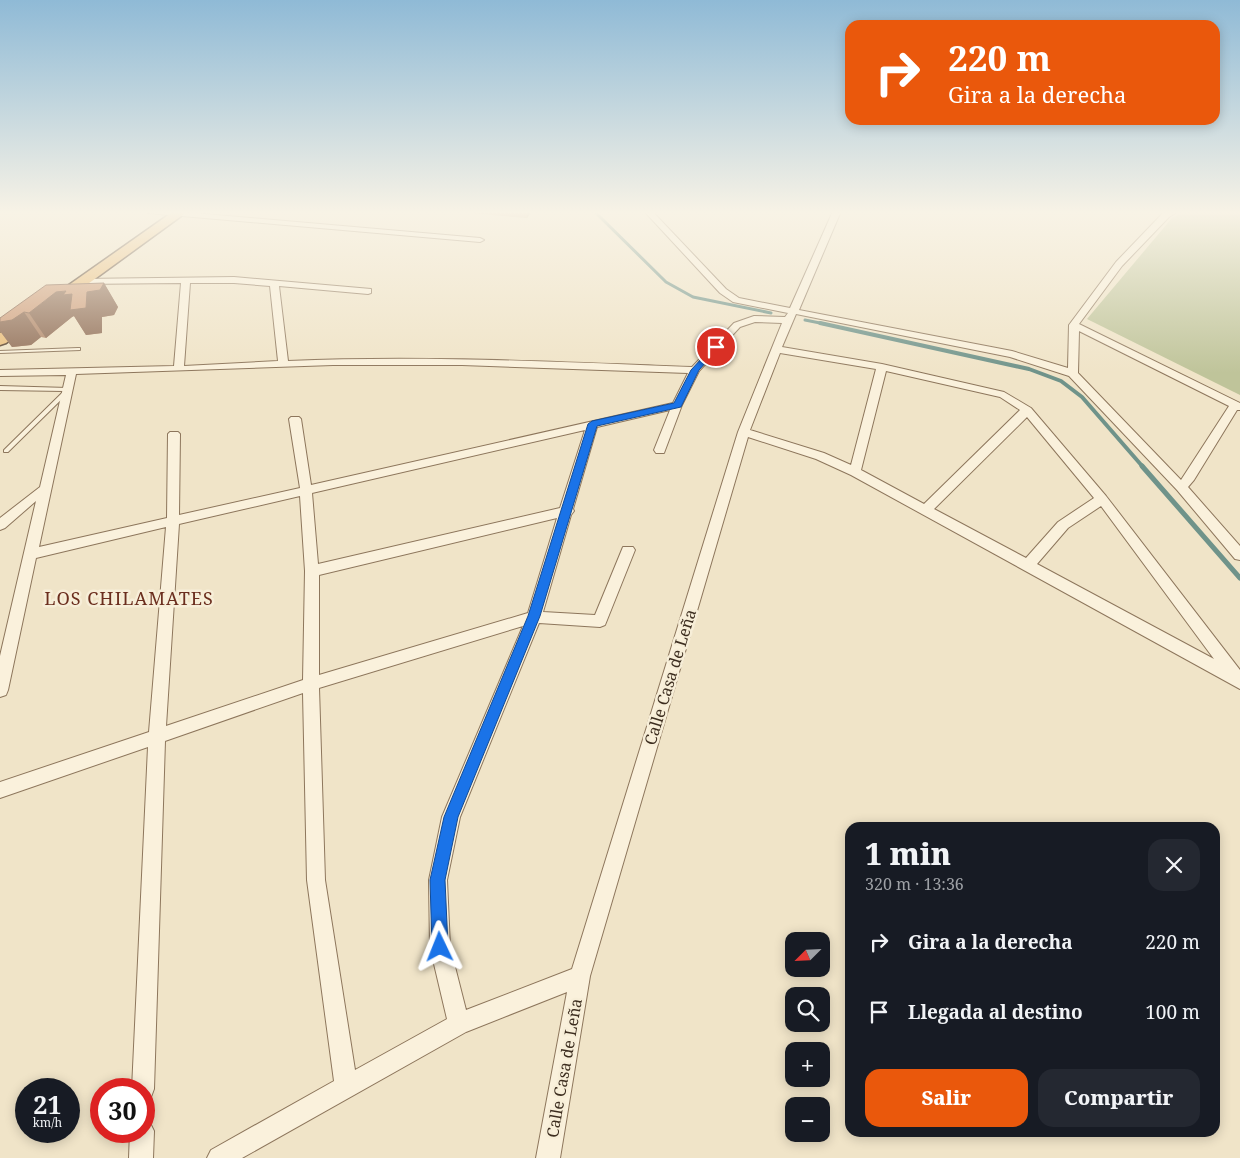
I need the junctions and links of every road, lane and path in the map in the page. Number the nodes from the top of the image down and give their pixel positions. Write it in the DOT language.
graph roads {
  1 [pos="94,265"];
  2 [pos="103,265"];
  3 [pos="699,265"];
  4 [pos="813,265"];
  5 [pos="1118,265"];
  6 [pos="186,280"];
  7 [pos="81,282"];
  8 [pos="274,282"];
  9 [pos="368,291"];
  10 [pos="790,315"];
  11 [pos="1074,325"];
  12 [pos="0,330"];
  13 [pos="0,340"];
  14 [pos="78,349"];
  15 [pos="776,349"];
  16 [pos="0,352"];
  17 [pos="283,364"];
  18 [pos="882,367"];
  19 [pos="180,369"];
  20 [pos="72,370"];
  21 [pos="695,370"];
  22 [pos="0,372"];
  23 [pos="1072,374"];
  24 [pos="0,388"];
  25 [pos="68,390"];
  26 [pos="678,405"];
  27 [pos="1237,405"];
  28 [pos="1027,410"];
  29 [pos="295,419"];
  30 [pos="592,424"];
  31 [pos="744,432"];
  32 [pos="174,434"];
  33 [pos="660,450"];
  34 [pos="6,451"];
  35 [pos="855,472"];
  36 [pos="1181,487"];
  37 [pos="46,488"];
  38 [pos="306,490"];
  39 [pos="1102,499"];
  40 [pos="568,511"];
  41 [pos="925,511"];
  42 [pos="173,521"];
  43 [pos="0,525"];
  44 [pos="628,550"];
  45 [pos="31,554"];
  46 [pos="1240,555"];
  47 [pos="1027,566"];
  48 [pos="312,571"];
  49 [pos="534,616"];
  50 [pos="1238,681"];
  51 [pos="311,684"];
  52 [pos="0,690"];
  53 [pos="157,736"];
  54 [pos="0,790"];
  55 [pos="580,976"];
  56 [pos="459,1024"];
  57 [pos="143,1078"];
  58 [pos="346,1086"];
  59 [pos="142,1143"];
  60 [pos="141,1158"];
  61 [pos="219,1158"];
  62 [pos="548,1158"];
  1 -- 12 [label="highway"];
  2 -- 7 [label="highway"];
  3 -- 10 [label="street"];
  4 -- 10 [label="street, Calle Casa de Leña"];
  5 -- 11 [label="street"];
  6 -- 7 [label="street"];
  6 -- 8 [label="street"];
  6 -- 19 [label="street"];
  7 -- 13 [label="highway"];
  8 -- 9 [label="street"];
  8 -- 17 [label="street"];
  10 -- 15 [label="street, Calle Casa de Leña"];
  10 -- 21 [label="street"];
  10 -- 23 [label="street"];
  11 -- 23 [label="street"];
  11 -- 27 [label="street"];
  14 -- 16 [label="lane"];
  15 -- 18 [label="street"];
  15 -- 31 [label="street, Calle Casa de Leña"];
  17 -- 19 [label="street"];
  17 -- 21 [label="street"];
  18 -- 28 [label="street"];
  18 -- 35 [label="street"];
  19 -- 20 [label="street"];
  20 -- 22 [label="street"];
  20 -- 25 [label="street"];
  21 -- 26 [label="street"];
  23 -- 36 [label="street"];
  24 -- 25 [label="lane"];
  25 -- 34 [label="lane"];
  25 -- 37 [label="street"];
  26 -- 30 [label="street"];
  26 -- 33 [label="street"];
  27 -- 36 [label="street"];
  28 -- 39 [label="street"];
  28 -- 41 [label="street"];
  29 -- 38 [label="street"];
  30 -- 38 [label="street"];
  30 -- 40 [label="street"];
  31 -- 35 [label="street"];
  31 -- 55 [label="street, Calle Casa de Leña"];
  32 -- 42 [label="street"];
  35 -- 41 [label="street"];
  36 -- 46 [label="street"];
  37 -- 43 [label="street"];
  37 -- 45 [label="street"];
  38 -- 42 [label="street"];
  38 -- 48 [label="street"];
  39 -- 47 [label="street"];
  39 -- 50 [label="street"];
  40 -- 48 [label="street"];
  40 -- 49 [label="street"];
  41 -- 47 [label="street"];
  42 -- 45 [label="street"];
  42 -- 53 [label="street"];
  44 -- 49 [label="street"];
  45 -- 52 [label="street"];
  47 -- 50 [label="street"];
  48 -- 51 [label="street"];
  49 -- 51 [label="street"];
  49 -- 56 [label="street"];
  51 -- 53 [label="street"];
  51 -- 58 [label="street"];
  53 -- 54 [label="street"];
  53 -- 57 [label="street"];
  55 -- 56 [label="street"];
  55 -- 62 [label="street, Calle Casa de Leña"];
  56 -- 58 [label="street"];
  58 -- 61 [label="street"];
  59 -- 60 [label="street"];
}
